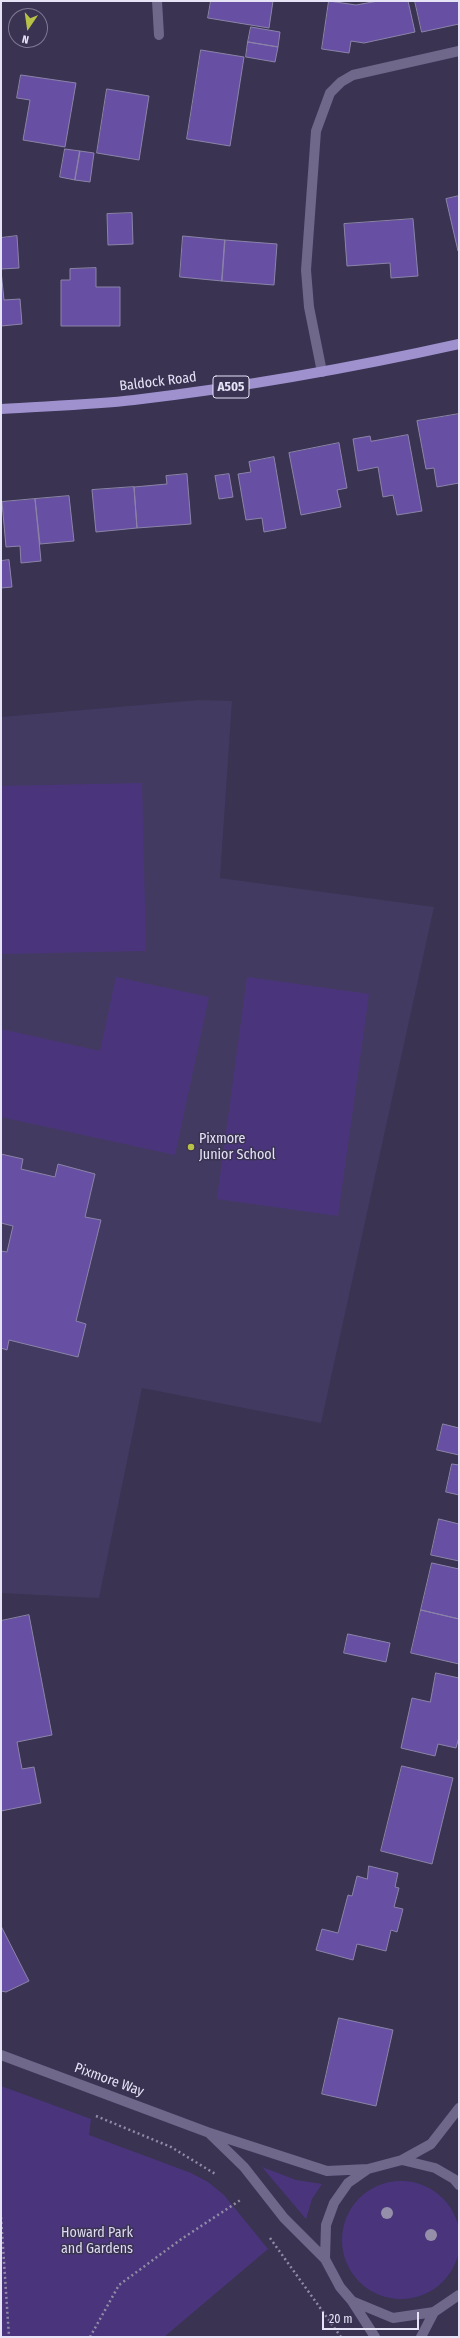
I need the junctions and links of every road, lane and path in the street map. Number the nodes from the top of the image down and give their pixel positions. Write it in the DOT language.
graph roads {
  1 [pos="157,1"];
  2 [pos="159,35"];
  3 [pos="459,51"];
  4 [pos="459,344"];
  5 [pos="322,372"];
  6 [pos="1,409"];
  7 [pos="1,2055"];
  8 [pos="459,2108"];
  9 [pos="90,2114"];
  10 [pos="207,2132"];
  11 [pos="402,2160"];
  12 [pos="368,2169"];
  13 [pos="222,2177"];
  14 [pos="459,2185"];
  15 [pos="238,2193"];
  16 [pos="242,2199"];
  17 [pos="247,2205"];
  18 [pos="1,2217"];
  19 [pos="269,2236"];
  20 [pos="325,2259"];
  21 [pos="459,2295"];
  22 [pos="352,2301"];
  23 [pos="434,2312"];
  24 [pos="9,2337"];
  25 [pos="90,2337"];
  26 [pos="341,2337"];
  27 [pos="375,2337"];
  28 [pos="421,2337"];
  1 -- 2 [label="street"];
  3 -- 5 [label="street"];
  4 -- 5 [label="main road, Baldock Road / A505"];
  5 -- 6 [label="main road, Baldock Road / A505"];
  7 -- 10 [label="street, Pixmore Way"];
  8 -- 11 [label="street"];
  9 -- 13 [label="path"];
  10 -- 12 [label="street, Pixmore Way"];
  10 -- 20 [label="street, Pixmore Way"];
  11 -- 12 [label="street"];
  11 -- 14 [label="street"];
  12 -- 20 [label="street"];
  15 -- 16 [label="path"];
  16 -- 17 [label="path"];
  16 -- 25 [label="path"];
  18 -- 24 [label="path"];
  19 -- 26 [label="path"];
  20 -- 22 [label="street"];
  21 -- 23 [label="street"];
  22 -- 23 [label="street"];
  22 -- 27 [label="street"];
  23 -- 28 [label="street"];
}
